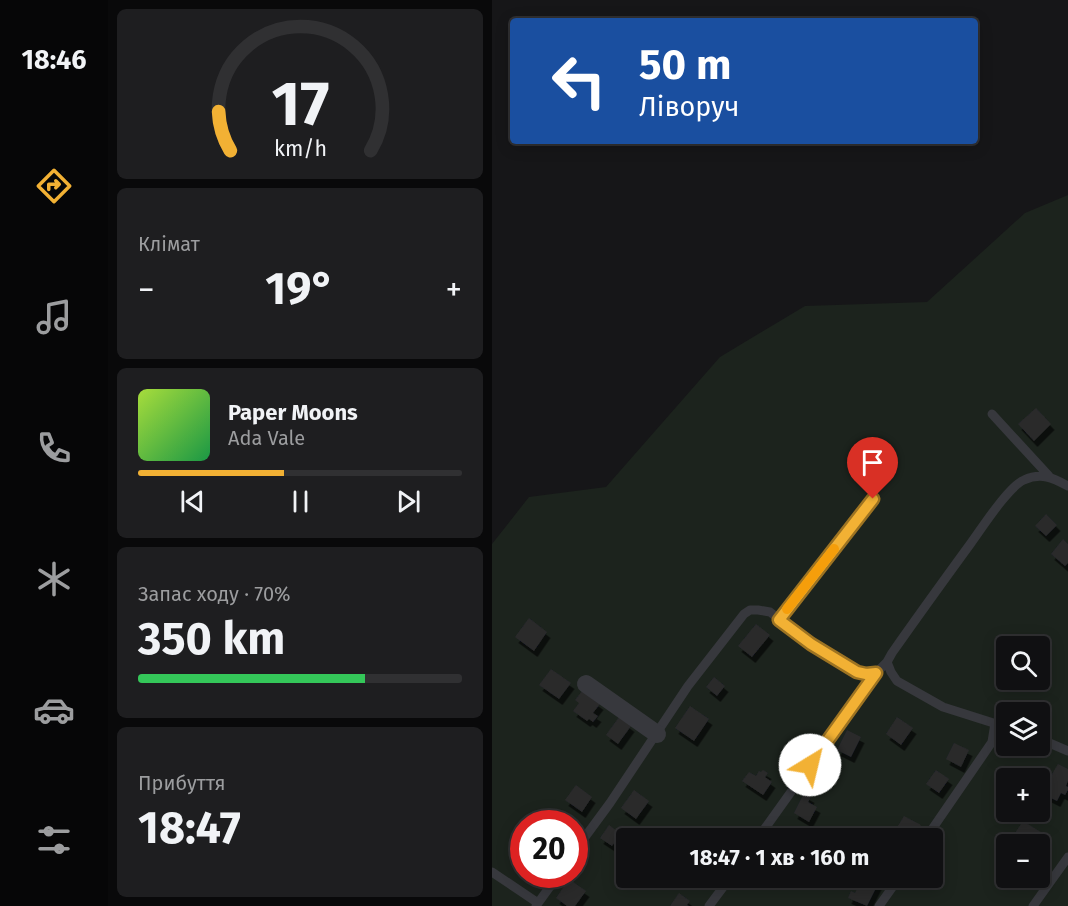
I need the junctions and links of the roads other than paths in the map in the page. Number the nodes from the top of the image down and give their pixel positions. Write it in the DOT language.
graph roads {
  1 [pos="992,414"];
  2 [pos="1049,476"];
  3 [pos="1068,486"];
  4 [pos="873,499"];
  5 [pos="779,620"];
  6 [pos="887,662"];
  7 [pos="876,673"];
  8 [pos="586,684"];
  9 [pos="995,723"];
  10 [pos="657,734"];
  11 [pos="1050,743"];
  12 [pos="1068,751"];
  13 [pos="765,828"];
  14 [pos="933,828"];
  15 [pos="588,832"];
  16 [pos="1068,857"];
  17 [pos="492,872"];
  18 [pos="549,888"];
  19 [pos="723,888"];
  20 [pos="892,888"];
  21 [pos="537,905"];
  22 [pos="710,906"];
  23 [pos="879,906"];
  24 [pos="1033,906"];
  1 -- 2 [label="lane"];
  2 -- 3 [label="lane"];
  2 -- 6 [label="lane"];
  4 -- 5 [label="lane"];
  5 -- 7 [label="lane"];
  5 -- 10 [label="lane"];
  6 -- 7 [label="lane"];
  6 -- 9 [label="lane"];
  7 -- 13 [label="lane"];
  8 -- 10 [label="street"];
  9 -- 14 [label="lane"];
  10 -- 15 [label="lane"];
  11 -- 12 [label="lane"];
  16 -- 24 [label="lane"];
  17 -- 21 [label="lane"];
  18 -- 21 [label="lane"];
  19 -- 22 [label="lane"];
  20 -- 23 [label="lane"];
}
